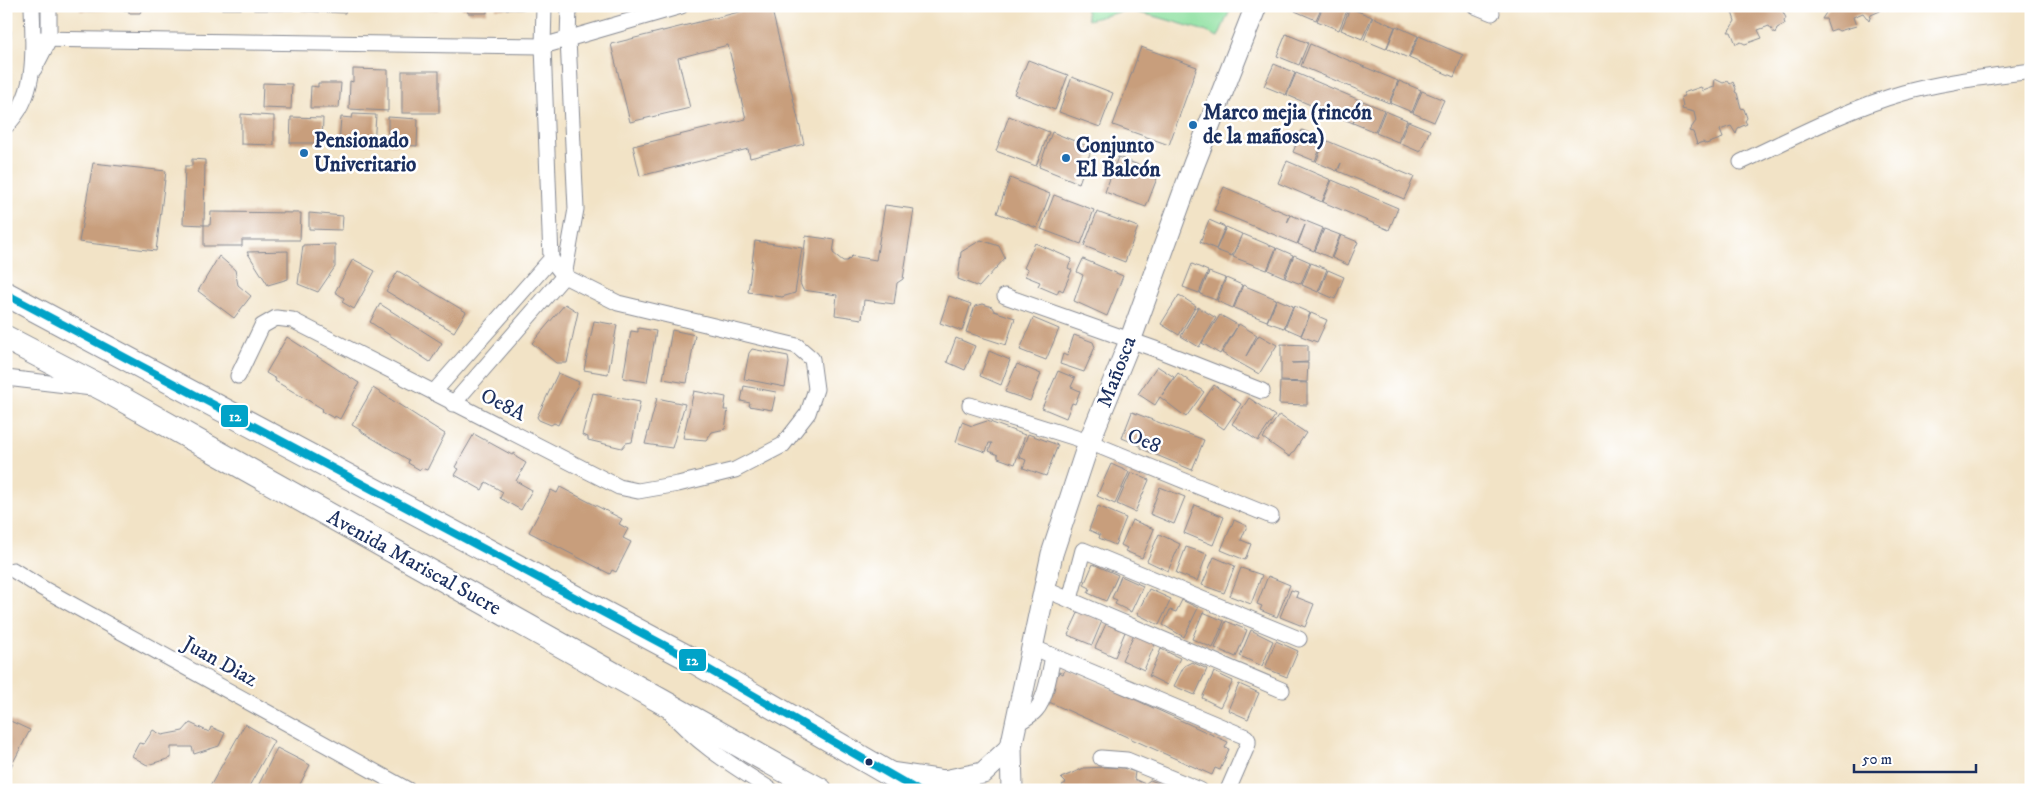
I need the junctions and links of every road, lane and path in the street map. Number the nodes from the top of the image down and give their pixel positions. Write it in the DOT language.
graph roads {
  1 [pos="32,6"];
  2 [pos="49,6"];
  3 [pos="544,6"];
  4 [pos="568,6"];
  5 [pos="681,6"];
  6 [pos="1256,6"];
  7 [pos="1475,6"];
  8 [pos="1492,13"];
  9 [pos="568,39"];
  10 [pos="33,40"];
  11 [pos="49,40"];
  12 [pos="543,46"];
  13 [pos="33,70"];
  14 [pos="2031,71"];
  15 [pos="6,126"];
  16 [pos="1741,162"];
  17 [pos="551,259"];
  18 [pos="564,276"];
  19 [pos="6,294"];
  20 [pos="1005,296"];
  21 [pos="6,338"];
  22 [pos="1130,341"];
  23 [pos="238,376"];
  24 [pos="6,378"];
  25 [pos="104,389"];
  26 [pos="1262,391"];
  27 [pos="434,392"];
  28 [pos="453,404"];
  29 [pos="970,405"];
  30 [pos="1090,442"];
  31 [pos="1271,516"];
  32 [pos="13,570"];
  33 [pos="1044,589"];
  34 [pos="1070,599"];
  35 [pos="1299,639"];
  36 [pos="1032,647"];
  37 [pos="1053,656"];
  38 [pos="1282,690"];
  39 [pos="661,701"];
  40 [pos="1016,724"];
  41 [pos="1011,747"];
  42 [pos="1101,758"];
  43 [pos="888,773"];
  44 [pos="408,790"];
  45 [pos="771,790"];
  46 [pos="820,790"];
  47 [pos="917,790"];
  48 [pos="1012,790"];
  49 [pos="1200,790"];
  50 [pos="1228,790"];
  1 -- 10 [label="street"];
  2 -- 11 [label="street"];
  3 -- 12 [label="street"];
  4 -- 9 [label="street"];
  5 -- 9 [label="street"];
  6 -- 22 [label="street, Mañosca"];
  7 -- 8 [label="street"];
  9 -- 12 [label="street"];
  9 -- 18 [label="street"];
  10 -- 11 [label="street"];
  10 -- 13 [label="street"];
  11 -- 12 [label="street"];
  11 -- 13 [label="street"];
  12 -- 17 [label="street"];
  13 -- 15 [label="street"];
  14 -- 16 [label="street"];
  17 -- 18 [label="street"];
  17 -- 27 [label="street"];
  18 -- 28 [label="street"];
  18 -- 28 [label="street, Oe8A"];
  19 -- 43 [label="main road"];
  20 -- 22 [label="street"];
  21 -- 25 [label="main road, Avenida Mariscal Sucre"];
  22 -- 26 [label="street"];
  22 -- 30 [label="street, Mañosca"];
  23 -- 27 [label="street, Oe8A"];
  24 -- 25 [label="street"];
  25 -- 39 [label="main road, Avenida Mariscal Sucre"];
  27 -- 28 [label="street, Oe8A"];
  29 -- 30 [label="street, Oe8"];
  30 -- 31 [label="street, Oe8"];
  30 -- 33 [label="street, Mañosca"];
  32 -- 44 [label="street, Juan Diaz"];
  33 -- 34 [label="street"];
  33 -- 36 [label="street, Mañosca"];
  34 -- 35 [label="street"];
  34 -- 38 [label="street"];
  36 -- 37 [label="street"];
  36 -- 40 [label="street, Mañosca"];
  37 -- 40 [label="street"];
  37 -- 50 [label="street"];
  39 -- 45 [label="street"];
  39 -- 46 [label="main road, Avenida Mariscal Sucre"];
  40 -- 41 [label="street, Mañosca"];
  41 -- 43 [label="street"];
  41 -- 48 [label="street, Mañosca"];
  42 -- 49 [label="street"];
  43 -- 47 [label="main road"];
}
